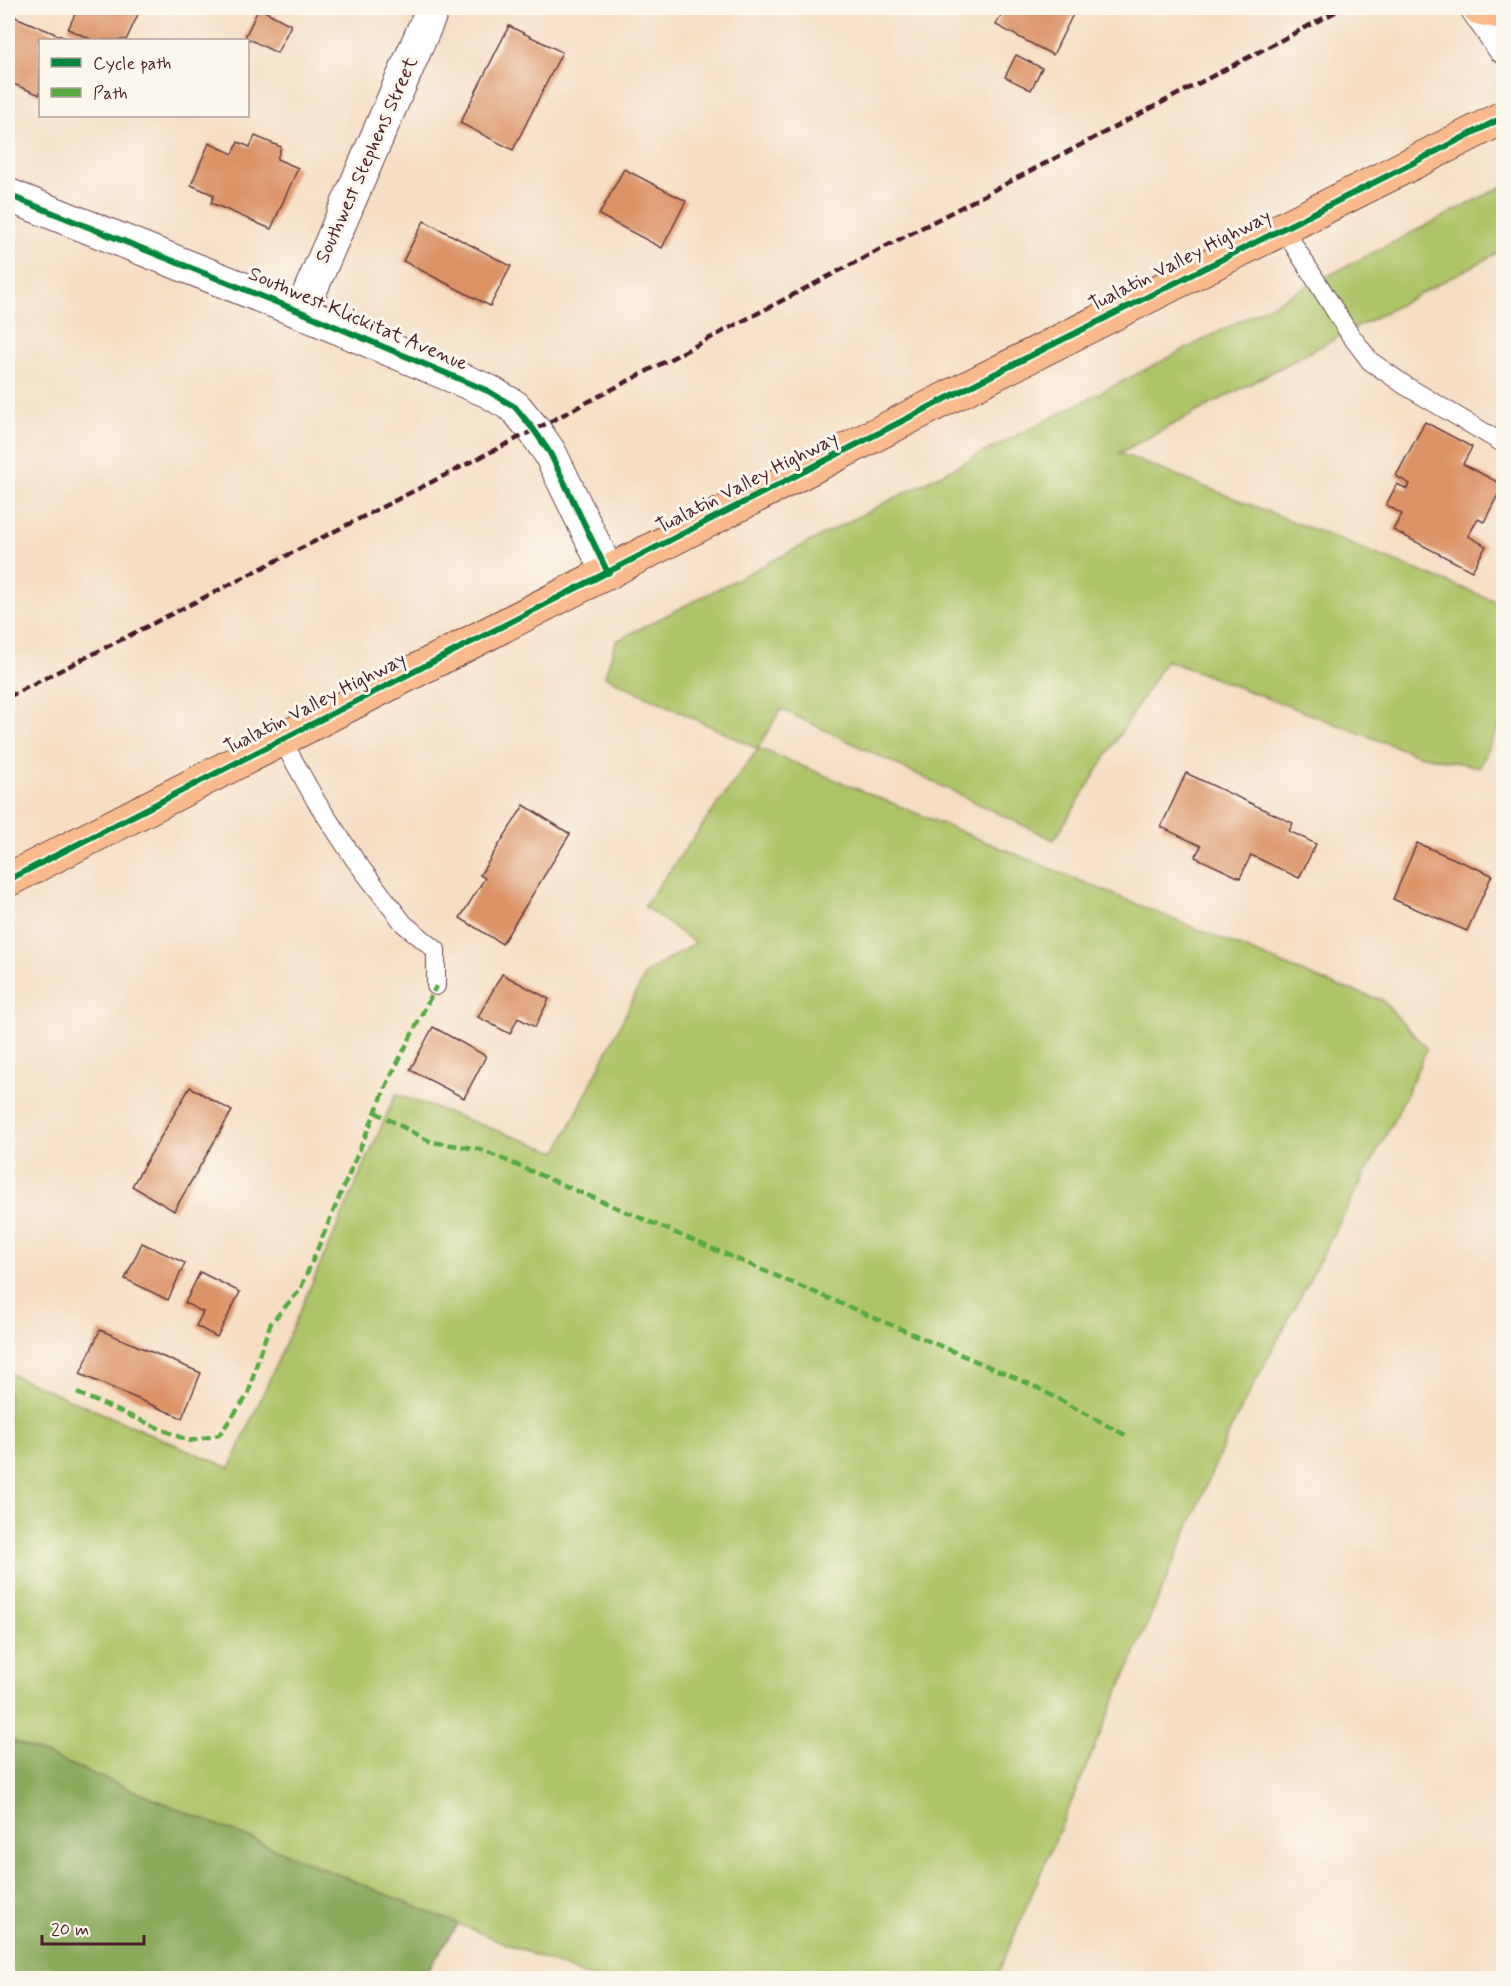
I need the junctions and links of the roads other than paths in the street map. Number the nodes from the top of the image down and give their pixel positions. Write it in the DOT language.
graph roads {
  1 [pos="433,8"];
  2 [pos="1478,8"];
  3 [pos="1503,13"];
  4 [pos="1503,47"];
  5 [pos="1503,117"];
  6 [pos="8,195"];
  7 [pos="1283,228"];
  8 [pos="301,312"];
  9 [pos="1503,444"];
  10 [pos="608,573"];
  11 [pos="282,740"];
  12 [pos="8,880"];
  13 [pos="436,986"];
  1 -- 8 [label="street, Southwest Stephens Street"];
  2 -- 3 [label="highway"];
  2 -- 4 [label="street"];
  5 -- 7 [label="highway, Tualatin Valley Highway"];
  6 -- 8 [label="street, Southwest Klickitat Avenue"];
  7 -- 9 [label="lane"];
  7 -- 10 [label="highway, Tualatin Valley Highway"];
  8 -- 10 [label="street, Southwest Klickitat Avenue"];
  10 -- 11 [label="highway, Tualatin Valley Highway"];
  11 -- 12 [label="highway, Tualatin Valley Highway"];
  11 -- 13 [label="lane"];
}
